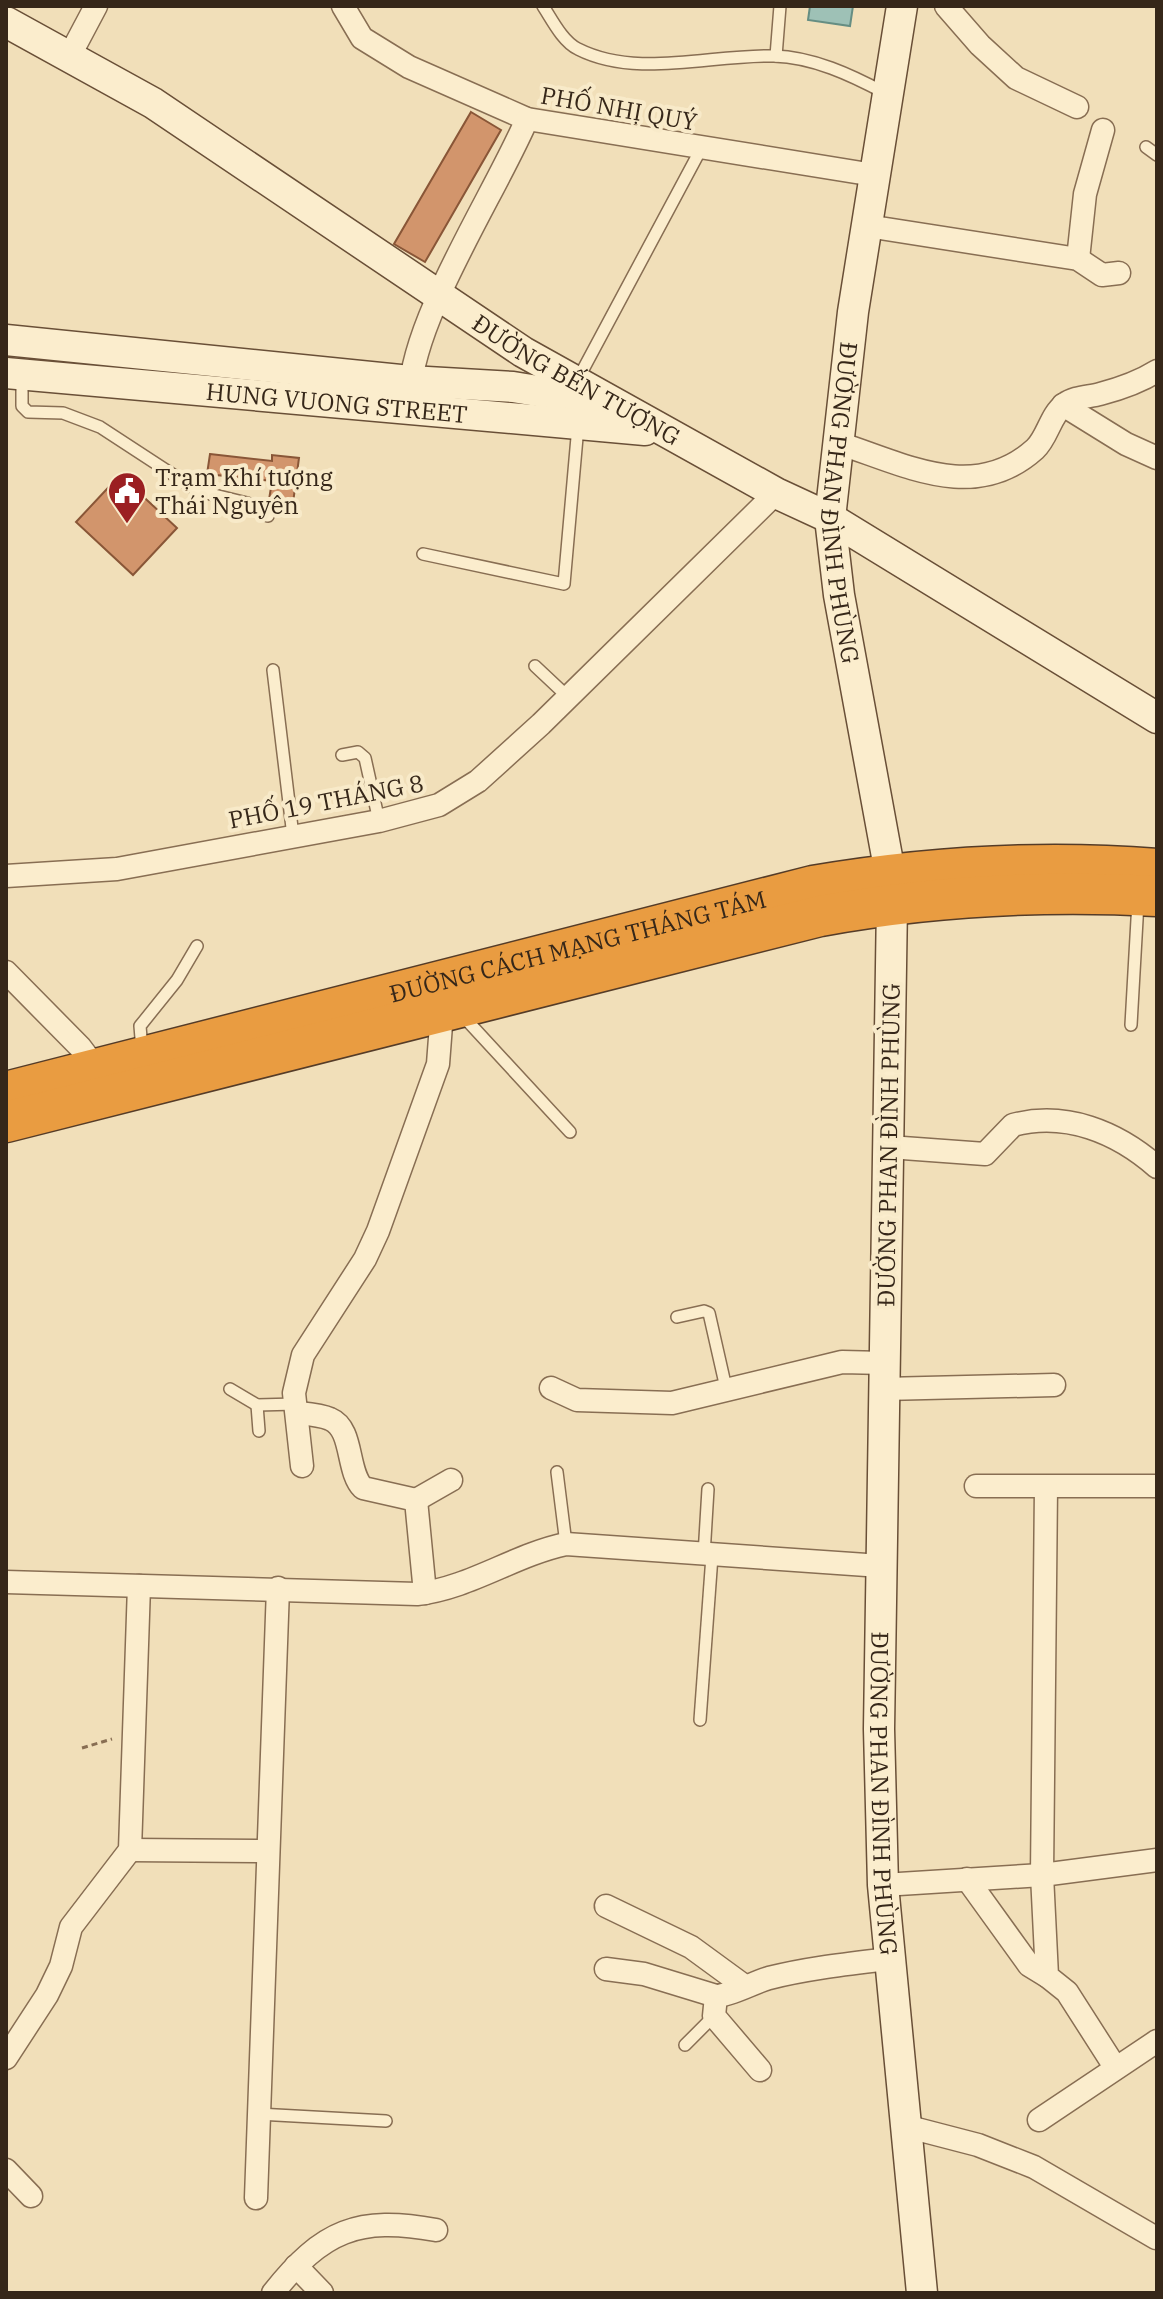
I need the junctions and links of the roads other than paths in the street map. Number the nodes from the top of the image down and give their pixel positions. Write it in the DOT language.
graph roads {
  1 [pos="96,6"];
  2 [pos="343,6"];
  3 [pos="543,6"];
  4 [pos="780,6"];
  5 [pos="902,6"];
  6 [pos="946,6"];
  7 [pos="6,22"];
  8 [pos="776,56"];
  9 [pos="69,57"];
  10 [pos="885,93"];
  11 [pos="1077,107"];
  12 [pos="527,119"];
  13 [pos="1103,130"];
  14 [pos="1146,147"];
  15 [pos="701,149"];
  16 [pos="1157,155"];
  17 [pos="874,175"];
  18 [pos="867,226"];
  19 [pos="1078,259"];
  20 [pos="1119,273"];
  21 [pos="440,294"];
  22 [pos="6,340"];
  23 [pos="159,355"];
  24 [pos="1157,371"];
  25 [pos="14,374"];
  26 [pos="410,381"];
  27 [pos="576,383"];
  28 [pos="155,387"];
  29 [pos="610,402"];
  30 [pos="1063,405"];
  31 [pos="409,411"];
  32 [pos="578,421"];
  33 [pos="668,432"];
  34 [pos="838,443"];
  35 [pos="1157,458"];
  36 [pos="776,493"];
  37 [pos="268,516"];
  38 [pos="830,518"];
  39 [pos="423,554"];
  40 [pos="535,666"];
  41 [pos="273,670"];
  42 [pos="568,697"];
  43 [pos="1157,718"];
  44 [pos="342,755"];
  45 [pos="379,821"];
  46 [pos="293,836"];
  47 [pos="6,876"];
  48 [pos="1151,887"];
  49 [pos="891,888"];
  50 [pos="197,946"];
  51 [pos="6,972"];
  52 [pos="449,1010"];
  53 [pos="1131,1025"];
  54 [pos="148,1071"];
  55 [pos="104,1082"];
  56 [pos="6,1092"];
  57 [pos="6,1122"];
  58 [pos="570,1132"];
  59 [pos="889,1147"];
  60 [pos="1157,1167"];
  61 [pos="677,1317"];
  62 [pos="884,1376"];
  63 [pos="1054,1385"];
  64 [pos="551,1388"];
  65 [pos="726,1388"];
  66 [pos="230,1389"];
  67 [pos="257,1405"];
  68 [pos="297,1408"];
  69 [pos="259,1431"];
  70 [pos="302,1466"];
  71 [pos="557,1472"];
  72 [pos="451,1480"];
  73 [pos="976,1486"];
  74 [pos="1157,1486"];
  75 [pos="1046,1487"];
  76 [pos="708,1489"];
  77 [pos="416,1500"];
  78 [pos="566,1544"];
  79 [pos="708,1555"];
  80 [pos="881,1566"];
  81 [pos="6,1582"];
  82 [pos="139,1586"];
  83 [pos="278,1588"];
  84 [pos="425,1593"];
  85 [pos="700,1720"];
  86 [pos="130,1850"];
  87 [pos="268,1851"];
  88 [pos="1157,1860"];
  89 [pos="1042,1875"];
  90 [pos="967,1879"];
  91 [pos="883,1885"];
  92 [pos="606,1906"];
  93 [pos="889,1959"];
  94 [pos="606,1969"];
  95 [pos="1047,1976"];
  96 [pos="743,1985"];
  97 [pos="715,2006"];
  98 [pos="1157,2041"];
  99 [pos="685,2045"];
  100 [pos="6,2058"];
  101 [pos="1115,2067"];
  102 [pos="760,2070"];
  103 [pos="258,2114"];
  104 [pos="1039,2120"];
  105 [pos="386,2121"];
  106 [pos="905,2126"];
  107 [pos="6,2170"];
  108 [pos="31,2196"];
  109 [pos="256,2198"];
  110 [pos="436,2230"];
  111 [pos="1156,2238"];
  112 [pos="296,2266"];
  113 [pos="273,2293"];
  114 [pos="322,2293"];
  115 [pos="922,2293"];
  1 -- 9 [label="street"];
  2 -- 12 [label="street, PHỐ NHỊ QUÝ"];
  3 -- 8 [label="lane"];
  4 -- 8 [label="lane"];
  5 -- 10 [label="street, ĐƯỜNG PHAN ĐÌNH PHÙNG"];
  6 -- 11 [label="street"];
  7 -- 9 [label="street, ĐƯỜNG BẾN TƯỢNG"];
  8 -- 10 [label="lane"];
  9 -- 21 [label="street, ĐƯỜNG BẾN TƯỢNG"];
  10 -- 17 [label="street, ĐƯỜNG PHAN ĐÌNH PHÙNG"];
  12 -- 15 [label="street, PHỐ NHỊ QUÝ"];
  12 -- 21 [label="street"];
  13 -- 19 [label="street"];
  14 -- 16 [label="lane"];
  15 -- 17 [label="street, PHỐ NHỊ QUÝ"];
  15 -- 27 [label="lane"];
  17 -- 18 [label="street, ĐƯỜNG PHAN ĐÌNH PHÙNG"];
  18 -- 19 [label="street"];
  18 -- 34 [label="street, ĐƯỜNG PHAN ĐÌNH PHÙNG"];
  19 -- 20 [label="street"];
  21 -- 26 [label="street"];
  21 -- 27 [label="street, ĐƯỜNG BẾN TƯỢNG"];
  22 -- 23 [label="street, HUNG VUONG STREET"];
  23 -- 26 [label="street, HUNG VUONG STREET"];
  23 -- 28 [label="street"];
  24 -- 30 [label="street"];
  25 -- 28 [label="street, HUNG VUONG STREET"];
  25 -- 37 [label="lane"];
  26 -- 29 [label="street, HUNG VUONG STREET"];
  26 -- 31 [label="street"];
  27 -- 29 [label="street, ĐƯỜNG BẾN TƯỢNG"];
  28 -- 31 [label="street, HUNG VUONG STREET"];
  29 -- 33 [label="street, ĐƯỜNG BẾN TƯỢNG"];
  30 -- 34 [label="street"];
  30 -- 35 [label="street"];
  31 -- 32 [label="street, HUNG VUONG STREET"];
  32 -- 33 [label="street, HUNG VUONG STREET"];
  32 -- 39 [label="lane"];
  33 -- 36 [label="street, ĐƯỜNG BẾN TƯỢNG"];
  34 -- 38 [label="street, ĐƯỜNG PHAN ĐÌNH PHÙNG"];
  36 -- 38 [label="street, ĐƯỜNG BẾN TƯỢNG"];
  36 -- 42 [label="street, PHỐ 19 THÁNG 8"];
  38 -- 43 [label="street, ĐƯỜNG BẾN TƯỢNG"];
  38 -- 49 [label="street, ĐƯỜNG PHAN ĐÌNH PHÙNG"];
  40 -- 42 [label="lane"];
  41 -- 46 [label="lane"];
  42 -- 45 [label="street, PHỐ 19 THÁNG 8"];
  44 -- 45 [label="lane"];
  45 -- 46 [label="street, PHỐ 19 THÁNG 8"];
  46 -- 47 [label="street, PHỐ 19 THÁNG 8"];
  48 -- 49 [label="highway, ĐƯỜNG CÁCH MẠNG THÁNG TÁM"];
  48 -- 53 [label="lane"];
  49 -- 52 [label="highway, ĐƯỜNG CÁCH MẠNG THÁNG TÁM"];
  49 -- 54 [label="highway, ĐƯỜNG CÁCH MẠNG THÁNG TÁM"];
  49 -- 59 [label="street, ĐƯỜNG PHAN ĐÌNH PHÙNG"];
  50 -- 54 [label="lane"];
  51 -- 55 [label="street"];
  52 -- 54 [label="highway, ĐƯỜNG CÁCH MẠNG THÁNG TÁM"];
  52 -- 58 [label="lane"];
  52 -- 68 [label="street"];
  54 -- 55 [label="highway, ĐƯỜNG CÁCH MẠNG THÁNG TÁM"];
  55 -- 56 [label="highway, ĐƯỜNG CÁCH MẠNG THÁNG TÁM"];
  55 -- 57 [label="highway, ĐƯỜNG CÁCH MẠNG THÁNG TÁM"];
  59 -- 60 [label="street"];
  59 -- 62 [label="street, ĐƯỜNG PHAN ĐÌNH PHÙNG"];
  61 -- 65 [label="lane"];
  62 -- 63 [label="street"];
  62 -- 65 [label="street"];
  62 -- 80 [label="street, ĐƯỜNG PHAN ĐÌNH PHÙNG"];
  64 -- 65 [label="street"];
  66 -- 67 [label="lane"];
  67 -- 68 [label="lane"];
  67 -- 69 [label="lane"];
  68 -- 70 [label="street"];
  68 -- 77 [label="street"];
  71 -- 78 [label="lane"];
  72 -- 77 [label="street"];
  73 -- 75 [label="street"];
  74 -- 75 [label="street"];
  75 -- 89 [label="street"];
  76 -- 79 [label="lane"];
  77 -- 84 [label="street"];
  78 -- 79 [label="street"];
  78 -- 84 [label="street"];
  79 -- 80 [label="street"];
  79 -- 85 [label="lane"];
  80 -- 91 [label="street, ĐƯỜNG PHAN ĐÌNH PHÙNG"];
  81 -- 82 [label="street"];
  82 -- 83 [label="street"];
  82 -- 86 [label="street"];
  83 -- 84 [label="street"];
  83 -- 87 [label="street"];
  86 -- 87 [label="street"];
  86 -- 100 [label="street"];
  87 -- 103 [label="street"];
  88 -- 89 [label="street"];
  89 -- 90 [label="street"];
  89 -- 95 [label="street"];
  90 -- 91 [label="street"];
  90 -- 95 [label="street"];
  91 -- 93 [label="street, ĐƯỜNG PHAN ĐÌNH PHÙNG"];
  92 -- 96 [label="street"];
  93 -- 96 [label="street"];
  93 -- 106 [label="street, ĐƯỜNG PHAN ĐÌNH PHÙNG"];
  94 -- 97 [label="street"];
  95 -- 101 [label="street"];
  96 -- 97 [label="street"];
  97 -- 99 [label="lane"];
  97 -- 102 [label="street"];
  98 -- 101 [label="street"];
  101 -- 104 [label="street"];
  103 -- 105 [label="lane"];
  103 -- 109 [label="street"];
  106 -- 111 [label="street"];
  106 -- 115 [label="street, ĐƯỜNG PHAN ĐÌNH PHÙNG"];
  107 -- 108 [label="street"];
  110 -- 112 [label="street"];
  112 -- 113 [label="street"];
  112 -- 114 [label="street"];
}
